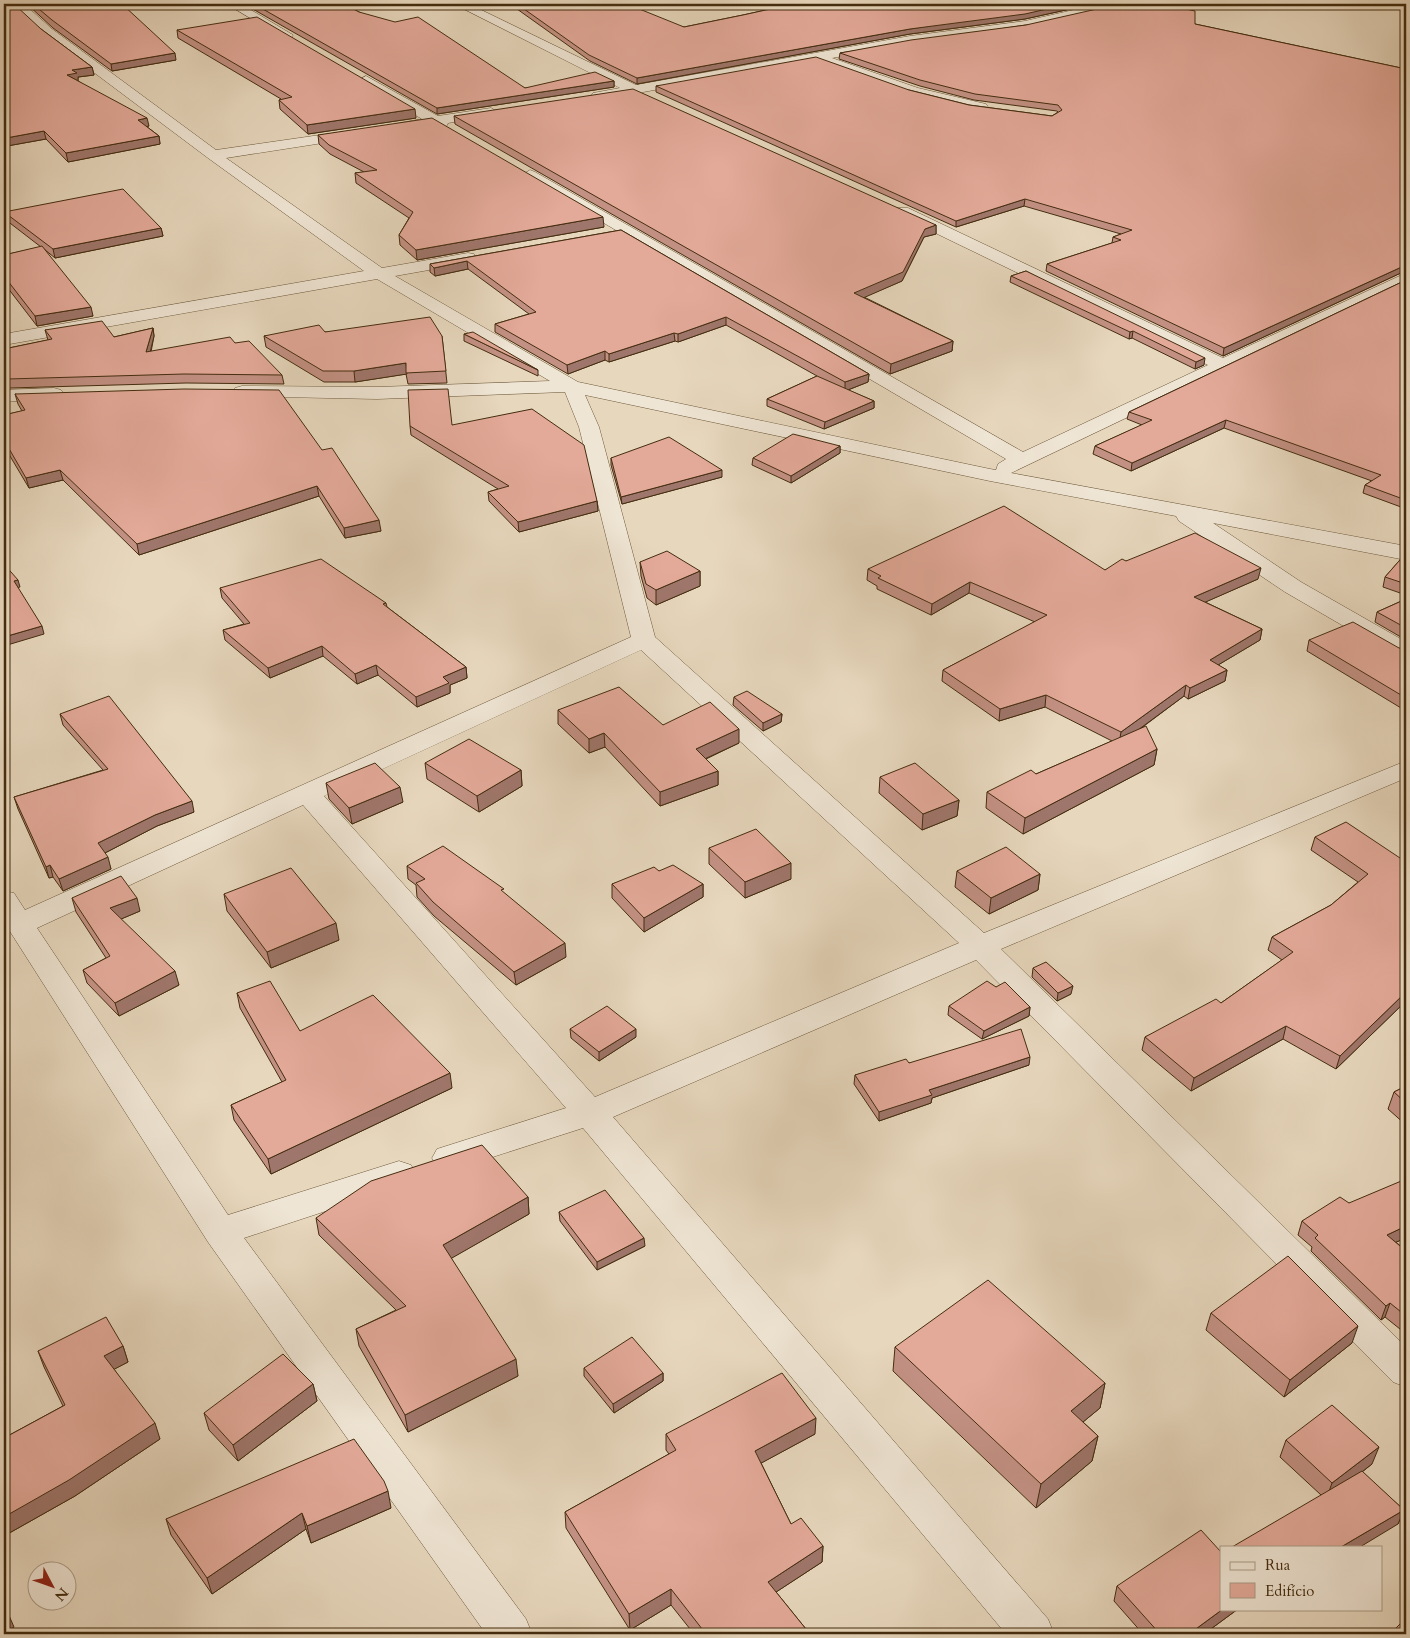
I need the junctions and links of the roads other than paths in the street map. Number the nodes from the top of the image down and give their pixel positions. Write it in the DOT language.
graph roads {
  1 [pos="17,4"];
  2 [pos="233,4"];
  3 [pos="460,4"];
  4 [pos="1115,4"];
  5 [pos="300,43"];
  6 [pos="813,56"];
  7 [pos="351,72"];
  8 [pos="635,90"];
  9 [pos="587,97"];
  10 [pos="662,102"];
  11 [pos="993,109"];
  12 [pos="502,111"];
  13 [pos="436,121"];
  14 [pos="387,129"];
  15 [pos="368,132"];
  16 [pos="462,136"];
  17 [pos="213,155"];
  18 [pos="514,166"];
  19 [pos="890,205"];
  20 [pos="626,230"];
  21 [pos="598,235"];
  22 [pos="483,255"];
  23 [pos="378,273"];
  24 [pos="1406,278"];
  25 [pos="4,340"];
  26 [pos="1223,365"];
  27 [pos="572,386"];
  28 [pos="224,392"];
  29 [pos="71,394"];
  30 [pos="4,396"];
  31 [pos="1022,460"];
  32 [pos="990,475"];
  33 [pos="1178,509"];
  34 [pos="1406,553"];
  35 [pos="644,640"];
  36 [pos="1406,652"];
  37 [pos="1406,769"];
  38 [pos="308,794"];
  39 [pos="12,912"];
  40 [pos="980,946"];
  41 [pos="590,1113"];
  42 [pos="220,1232"];
  43 [pos="1406,1371"];
  44 [pos="511,1634"];
  45 [pos="1032,1634"];
  1 -- 17 [label="street"];
  2 -- 5 [label="street"];
  3 -- 8 [label="street"];
  4 -- 6 [label="street"];
  6 -- 8 [label="street"];
  6 -- 11 [label="street"];
  7 -- 13 [label="street"];
  8 -- 9 [label="street"];
  8 -- 10 [label="street"];
  12 -- 13 [label="street"];
  13 -- 14 [label="street"];
  13 -- 16 [label="street"];
  15 -- 17 [label="street"];
  17 -- 23 [label="street"];
  18 -- 20 [label="street"];
  19 -- 26 [label="street"];
  20 -- 21 [label="street"];
  20 -- 31 [label="street"];
  22 -- 23 [label="street"];
  23 -- 25 [label="street"];
  23 -- 27 [label="street"];
  24 -- 26 [label="street"];
  26 -- 31 [label="street"];
  27 -- 28 [label="street"];
  27 -- 32 [label="street"];
  27 -- 35 [label="street"];
  29 -- 30 [label="street"];
  31 -- 32 [label="street"];
  32 -- 33 [label="street"];
  33 -- 34 [label="street"];
  33 -- 36 [label="street"];
  35 -- 38 [label="street"];
  35 -- 40 [label="street"];
  37 -- 40 [label="street"];
  38 -- 39 [label="street"];
  38 -- 41 [label="street"];
  39 -- 42 [label="street"];
  40 -- 41 [label="street"];
  40 -- 43 [label="street"];
  41 -- 42 [label="street"];
  41 -- 45 [label="street"];
  42 -- 44 [label="street"];
}
